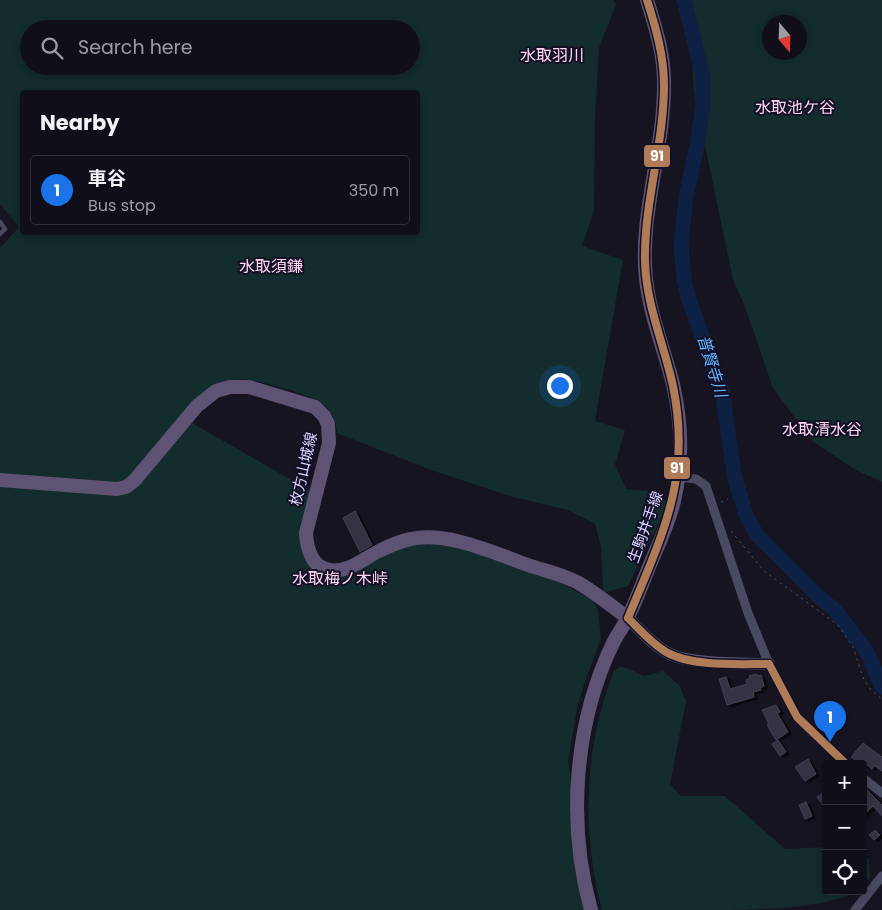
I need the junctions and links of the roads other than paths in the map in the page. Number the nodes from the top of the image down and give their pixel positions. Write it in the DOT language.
graph roads {
  1 [pos="647,0"];
  2 [pos="0,222"];
  3 [pos="0,234"];
  4 [pos="678,478"];
  5 [pos="0,480"];
  6 [pos="628,618"];
  7 [pos="768,664"];
  8 [pos="842,760"];
  9 [pos="867,781"];
  10 [pos="882,793"];
  11 [pos="882,876"];
  12 [pos="591,910"];
  13 [pos="855,910"];
  1 -- 4 [label="main road, 生駒井手線"];
  2 -- 3 [label="lane"];
  4 -- 6 [label="main road, 生駒井手線"];
  4 -- 7 [label="street"];
  5 -- 6 [label="main road, 枚方山城線"];
  6 -- 7 [label="street"];
  6 -- 12 [label="main road, 生駒井手線"];
  7 -- 8 [label="street"];
  9 -- 10 [label="street"];
  11 -- 13 [label="street"];
}
